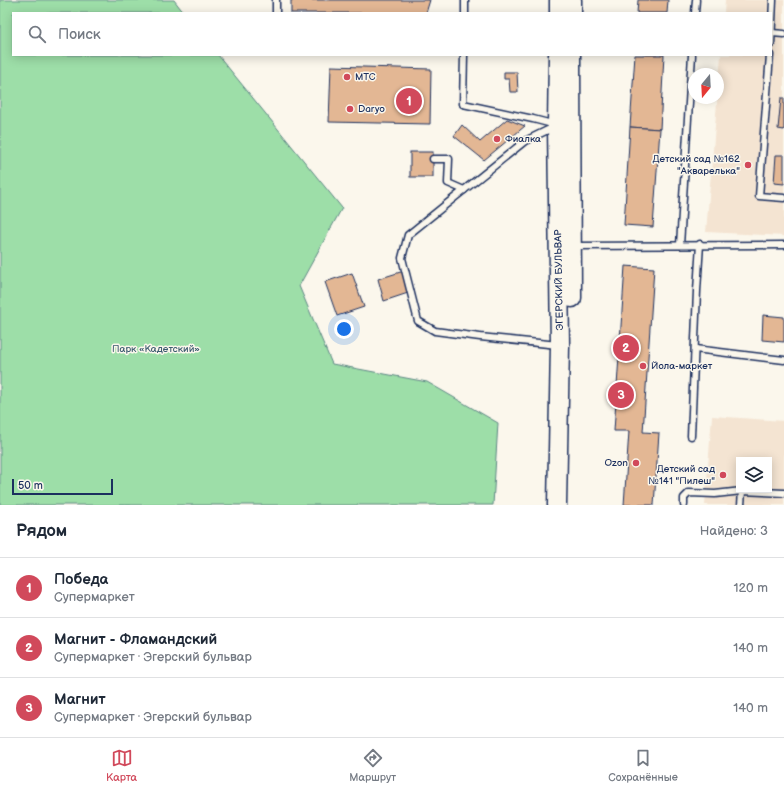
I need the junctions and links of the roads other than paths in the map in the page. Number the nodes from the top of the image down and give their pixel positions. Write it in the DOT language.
graph roads {
  1 [pos="276,0"];
  2 [pos="465,0"];
  3 [pos="559,0"];
  4 [pos="572,0"];
  5 [pos="696,0"];
  6 [pos="773,0"];
  7 [pos="276,12"];
  8 [pos="465,12"];
  9 [pos="559,12"];
  10 [pos="572,12"];
  11 [pos="695,12"];
  12 [pos="772,33"];
  13 [pos="784,34"];
  14 [pos="464,56"];
  15 [pos="558,56"];
  16 [pos="571,56"];
  17 [pos="692,56"];
  18 [pos="770,56"];
  19 [pos="564,126"];
  20 [pos="433,159"];
  21 [pos="464,190"];
  22 [pos="784,198"];
  23 [pos="700,244"];
  24 [pos="784,244"];
  25 [pos="680,245"];
  26 [pos="566,246"];
  27 [pos="560,345"];
  28 [pos="695,349"];
  29 [pos="784,360"];
  30 [pos="691,436"];
  31 [pos="736,492"];
  32 [pos="772,492"];
  33 [pos="742,493"];
  34 [pos="784,493"];
  35 [pos="557,505"];
  36 [pos="570,505"];
  37 [pos="684,505"];
  38 [pos="741,505"];
  1 -- 7 [label="lane"];
  2 -- 8 [label="lane"];
  3 -- 9 [label="main road"];
  4 -- 10 [label="main road"];
  5 -- 11 [label="lane"];
  6 -- 12 [label="lane"];
  12 -- 13 [label="lane"];
  14 -- 19 [label="lane"];
  15 -- 19 [label="main road, ЭГЕРСКИЙ БУЛЬВАР"];
  16 -- 19 [label="main road, ЭГЕРСКИЙ БУЛЬВАР"];
  17 -- 25 [label="lane"];
  18 -- 22 [label="lane"];
  19 -- 21 [label="lane"];
  19 -- 26 [label="main road, ЭГЕРСКИЙ БУЛЬВАР"];
  20 -- 21 [label="lane"];
  21 -- 27 [label="lane"];
  23 -- 24 [label="lane"];
  23 -- 25 [label="lane"];
  23 -- 28 [label="lane"];
  25 -- 26 [label="lane"];
  26 -- 27 [label="main road, ЭГЕРСКИЙ БУЛЬВАР"];
  26 -- 36 [label="main road, ЭГЕРСКИЙ БУЛЬВАР"];
  27 -- 35 [label="main road, ЭГЕРСКИЙ БУЛЬВАР"];
  28 -- 29 [label="lane"];
  28 -- 30 [label="lane"];
  31 -- 37 [label="lane"];
  32 -- 34 [label="lane"];
  33 -- 38 [label="lane"];
}
